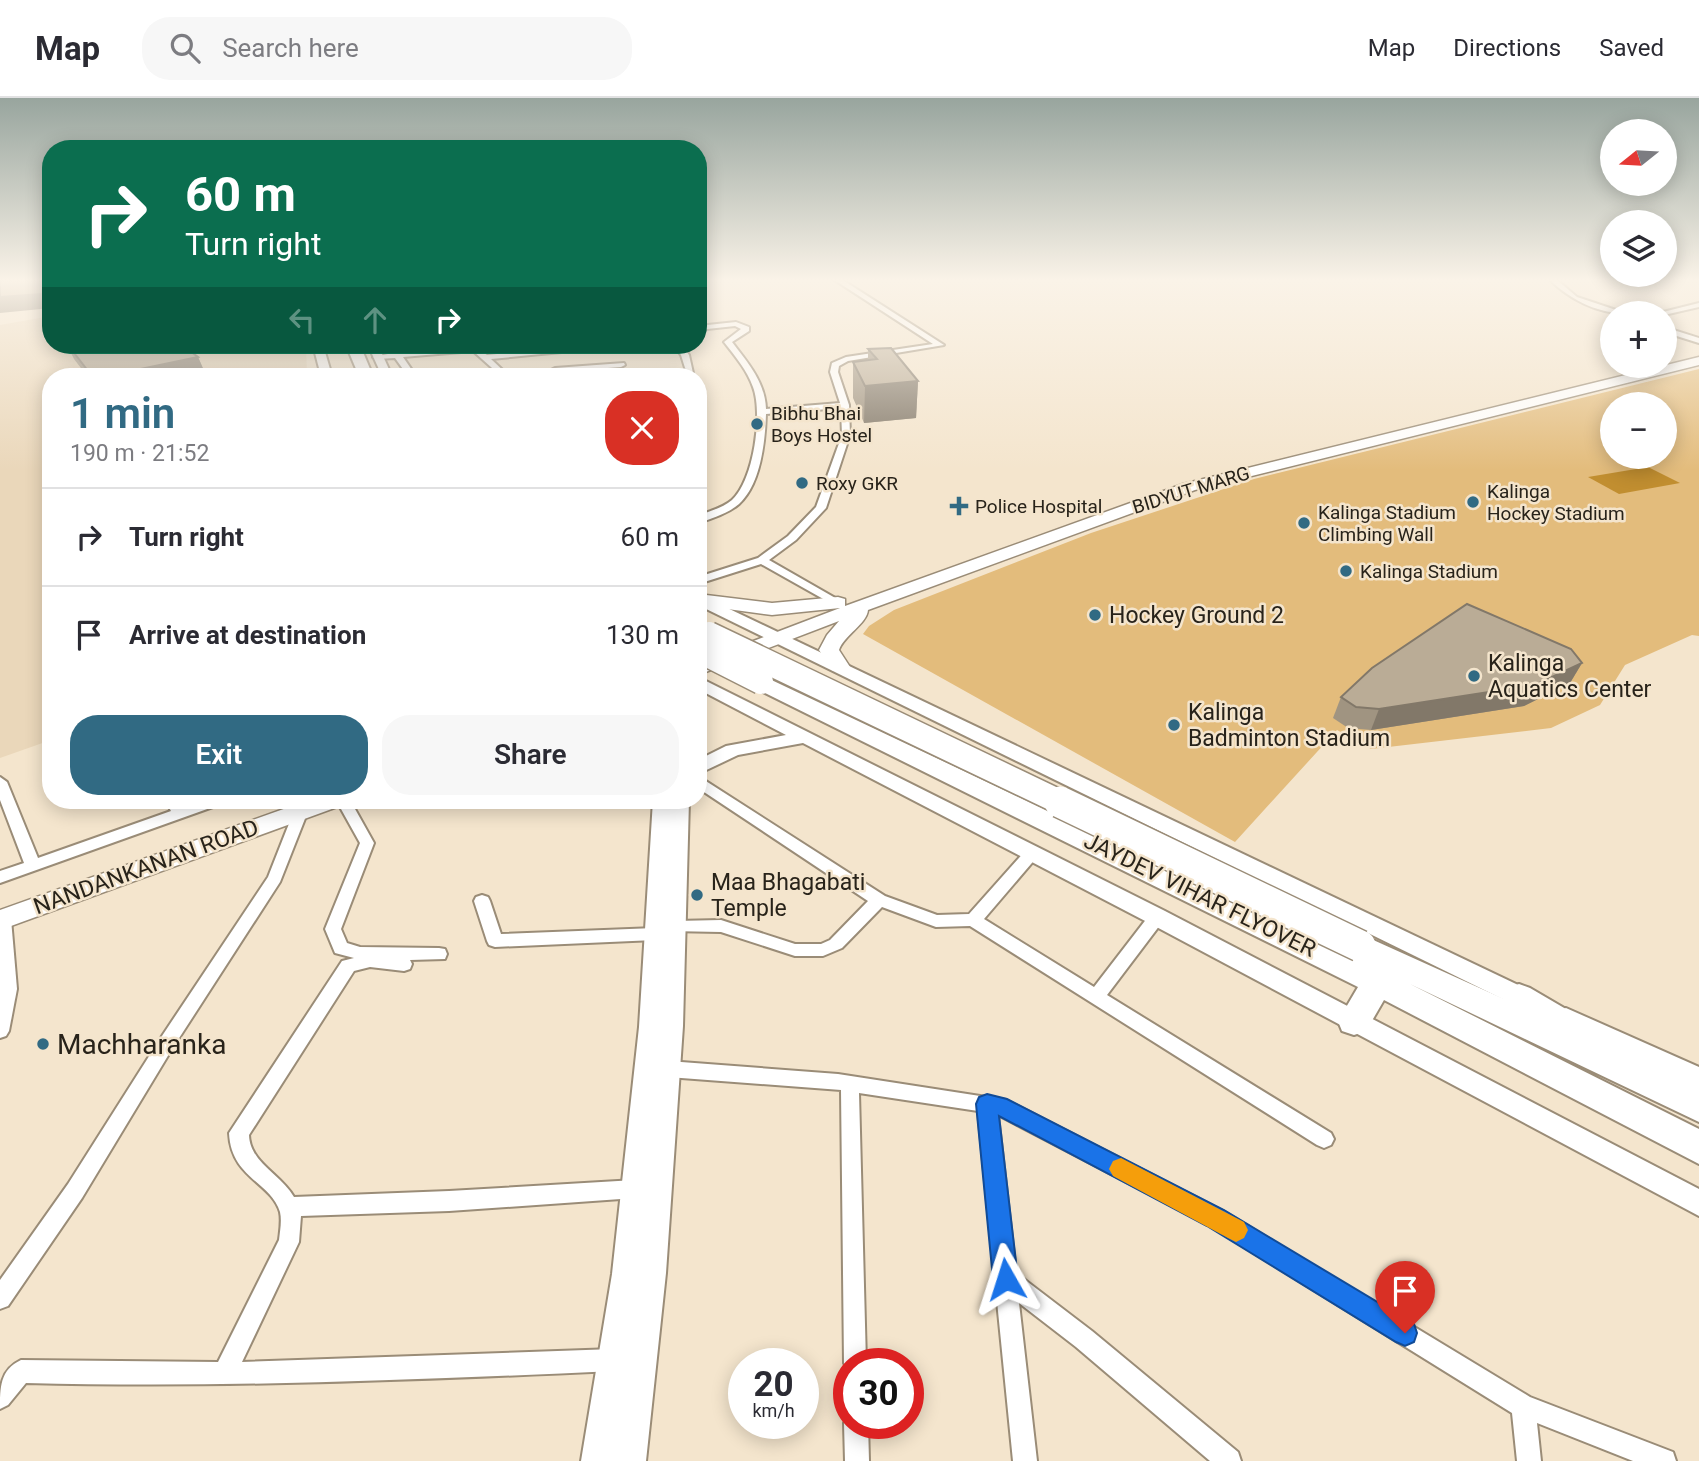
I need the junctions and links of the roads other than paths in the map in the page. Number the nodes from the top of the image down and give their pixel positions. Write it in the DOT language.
graph roads {
  1 [pos="728,343"];
  2 [pos="936,343"];
  3 [pos="376,354"];
  4 [pos="407,354"];
  5 [pos="481,354"];
  6 [pos="524,354"];
  7 [pos="617,354"];
  8 [pos="1699,354"];
  9 [pos="397,355"];
  10 [pos="377,357"];
  11 [pos="485,358"];
  12 [pos="1677,359"];
  13 [pos="1699,361"];
  14 [pos="621,365"];
  15 [pos="383,368"];
  16 [pos="406,368"];
  17 [pos="496,368"];
  18 [pos="581,368"];
  19 [pos="622,368"];
  20 [pos="1600,378"];
  21 [pos="845,405"];
  22 [pos="761,412"];
  23 [pos="707,515"];
  24 [pos="762,560"];
  25 [pos="707,578"];
  26 [pos="707,600"];
  27 [pos="873,602"];
  28 [pos="707,603"];
  29 [pos="838,603"];
  30 [pos="707,634"];
  31 [pos="774,634"];
  32 [pos="707,653"];
  33 [pos="707,654"];
  34 [pos="707,665"];
  35 [pos="840,667"];
  36 [pos="707,687"];
  37 [pos="805,737"];
  38 [pos="707,763"];
  39 [pos="0,782"];
  40 [pos="707,787"];
  41 [pos="171,809"];
  42 [pos="285,809"];
  43 [pos="295,809"];
  44 [pos="349,809"];
  45 [pos="663,809"];
  46 [pos="678,809"];
  47 [pos="1032,853"];
  48 [pos="33,865"];
  49 [pos="0,877"];
  50 [pos="879,900"];
  51 [pos="482,901"];
  52 [pos="1,915"];
  53 [pos="1157,917"];
  54 [pos="973,920"];
  55 [pos="665,930"];
  56 [pos="439,954"];
  57 [pos="404,964"];
  58 [pos="1362,965"];
  59 [pos="1096,996"];
  60 [pos="1519,997"];
  61 [pos="1354,1021"];
  62 [pos="0,1031"];
  63 [pos="668,1069"];
  64 [pos="1699,1079"];
  65 [pos="850,1084"];
  66 [pos="1657,1086"];
  67 [pos="987,1104"];
  68 [pos="1699,1106"];
  69 [pos="1324,1139"];
  70 [pos="1699,1147"];
  71 [pos="635,1189"];
  72 [pos="1699,1203"];
  73 [pos="288,1206"];
  74 [pos="639,1274"];
  75 [pos="1006,1279"];
  76 [pos="0,1298"];
  77 [pos="855,1348"];
  78 [pos="614,1360"];
  79 [pos="225,1372"];
  80 [pos="0,1397"];
  81 [pos="1523,1406"];
  82 [pos="856,1439"];
  83 [pos="1208,1452"];
  84 [pos="598,1461"];
  85 [pos="629,1461"];
  86 [pos="857,1461"];
  87 [pos="1025,1461"];
  88 [pos="1229,1461"];
  89 [pos="1529,1461"];
  90 [pos="1664,1461"];
  1 -- 22 [label="street"];
  2 -- 21 [label="street"];
  3 -- 10 [label="street"];
  4 -- 9 [label="street"];
  5 -- 11 [label="street"];
  6 -- 11 [label="street"];
  7 -- 14 [label="street"];
  8 -- 12 [label="main road"];
  9 -- 10 [label="street"];
  9 -- 16 [label="street"];
  10 -- 15 [label="street"];
  11 -- 17 [label="street"];
  13 -- 27 [label="main road, BIDYUT MARG"];
  14 -- 18 [label="street"];
  14 -- 19 [label="street"];
  20 -- 29 [label="main road, BIDYUT MARG"];
  21 -- 22 [label="street"];
  21 -- 24 [label="street"];
  22 -- 23 [label="street"];
  24 -- 25 [label="street"];
  24 -- 29 [label="street"];
  26 -- 29 [label="main road"];
  27 -- 31 [label="main road, BIDYUT MARG"];
  27 -- 35 [label="main road"];
  28 -- 31 [label="street"];
  29 -- 31 [label="main road, BIDYUT MARG"];
  30 -- 58 [label="highway, JAYDEV VIHAR FLYOVER, bridge"];
  31 -- 32 [label="main road, BIDYUT MARG"];
  31 -- 34 [label="main road, BIDYUT MARG"];
  31 -- 35 [label="street"];
  33 -- 58 [label="highway, JAYDEV VIHAR FLYOVER, bridge"];
  35 -- 60 [label="street"];
  36 -- 37 [label="street"];
  37 -- 38 [label="street"];
  37 -- 47 [label="street"];
  39 -- 48 [label="street"];
  40 -- 50 [label="street"];
  41 -- 48 [label="street"];
  42 -- 52 [label="main road, NANDANKANAN ROAD"];
  43 -- 76 [label="street"];
  44 -- 56 [label="street"];
  45 -- 55 [label="street"];
  46 -- 55 [label="street"];
  47 -- 53 [label="street"];
  47 -- 54 [label="street"];
  48 -- 49 [label="street"];
  50 -- 54 [label="street"];
  50 -- 55 [label="street"];
  51 -- 55 [label="street"];
  52 -- 62 [label="street"];
  53 -- 59 [label="street"];
  53 -- 61 [label="street"];
  54 -- 59 [label="street"];
  55 -- 63 [label="street"];
  55 -- 71 [label="street"];
  57 -- 73 [label="street"];
  58 -- 61 [label="highway"];
  58 -- 66 [label="highway, JAYDEV VIHAR FLYOVER"];
  58 -- 70 [label="highway, JAYDEV VIHAR FLYOVER"];
  59 -- 69 [label="street"];
  60 -- 64 [label="street"];
  60 -- 66 [label="highway"];
  61 -- 72 [label="street"];
  63 -- 65 [label="street"];
  63 -- 74 [label="street"];
  65 -- 67 [label="street"];
  65 -- 77 [label="street"];
  66 -- 68 [label="highway"];
  67 -- 75 [label="street"];
  67 -- 81 [label="street"];
  71 -- 73 [label="street"];
  71 -- 74 [label="street"];
  73 -- 79 [label="street"];
  74 -- 78 [label="street"];
  74 -- 85 [label="street"];
  75 -- 83 [label="street"];
  75 -- 87 [label="street"];
  78 -- 79 [label="street"];
  78 -- 84 [label="street"];
  79 -- 80 [label="street"];
  81 -- 89 [label="street"];
  81 -- 90 [label="street"];
  82 -- 86 [label="street"];
  83 -- 88 [label="street"];
}
